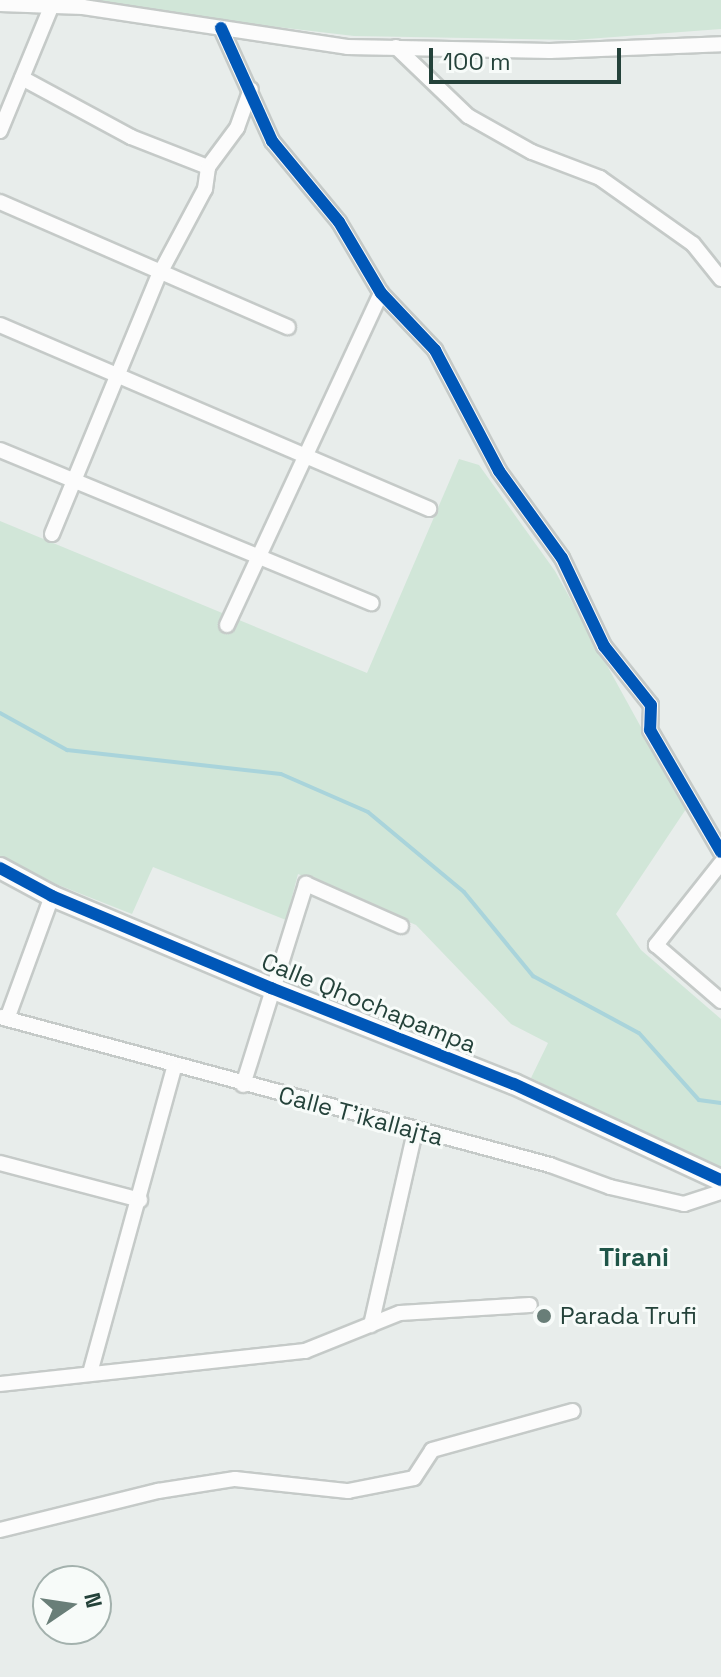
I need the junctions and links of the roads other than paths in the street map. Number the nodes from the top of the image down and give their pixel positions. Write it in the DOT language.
graph roads {
  1 [pos="0,4"];
  2 [pos="84,4"];
  3 [pos="52,5"];
  4 [pos="221,28"];
  5 [pos="721,44"];
  6 [pos="396,47"];
  7 [pos="22,78"];
  8 [pos="251,89"];
  9 [pos="0,131"];
  10 [pos="208,167"];
  11 [pos="0,202"];
  12 [pos="159,275"];
  13 [pos="721,279"];
  14 [pos="381,293"];
  15 [pos="0,325"];
  16 [pos="288,327"];
  17 [pos="115,377"];
  18 [pos="0,450"];
  19 [pos="302,457"];
  20 [pos="76,481"];
  21 [pos="429,509"];
  22 [pos="52,534"];
  23 [pos="256,557"];
  24 [pos="372,603"];
  25 [pos="227,625"];
  26 [pos="721,852"];
  27 [pos="721,863"];
  28 [pos="0,868"];
  29 [pos="52,896"];
  30 [pos="401,926"];
  31 [pos="271,988"];
  32 [pos="721,1001"];
  33 [pos="4,1018"];
  34 [pos="174,1067"];
  35 [pos="243,1085"];
  36 [pos="415,1132"];
  37 [pos="0,1163"];
  38 [pos="721,1180"];
  39 [pos="721,1192"];
  40 [pos="140,1200"];
  41 [pos="530,1305"];
  42 [pos="371,1325"];
  43 [pos="90,1373"];
  44 [pos="0,1384"];
  45 [pos="573,1411"];
  46 [pos="0,1530"];
  1 -- 3 [label="street"];
  2 -- 3 [label="street"];
  2 -- 4 [label="street"];
  3 -- 7 [label="street"];
  4 -- 6 [label="street"];
  4 -- 8 [label="street"];
  5 -- 6 [label="street"];
  6 -- 13 [label="street"];
  7 -- 9 [label="street"];
  7 -- 10 [label="street"];
  8 -- 10 [label="street"];
  8 -- 14 [label="street"];
  10 -- 12 [label="street"];
  11 -- 12 [label="street"];
  12 -- 16 [label="street"];
  12 -- 17 [label="street"];
  14 -- 19 [label="street"];
  14 -- 26 [label="street"];
  15 -- 17 [label="street"];
  17 -- 19 [label="street"];
  17 -- 20 [label="street"];
  18 -- 20 [label="street"];
  19 -- 21 [label="street"];
  19 -- 23 [label="street"];
  20 -- 22 [label="street"];
  20 -- 23 [label="street"];
  23 -- 24 [label="street"];
  23 -- 25 [label="street"];
  27 -- 32 [label="street"];
  28 -- 29 [label="street, Calle Qhochapampa"];
  29 -- 31 [label="street, Calle Qhochapampa"];
  29 -- 33 [label="street"];
  30 -- 31 [label="street"];
  31 -- 35 [label="street"];
  31 -- 38 [label="street, Calle Qhochapampa"];
  33 -- 34 [label="street, Calle T'ikallajta"];
  34 -- 35 [label="street, Calle T'ikallajta"];
  34 -- 40 [label="street"];
  35 -- 36 [label="street, Calle T'ikallajta"];
  36 -- 39 [label="street, Calle T'ikallajta"];
  36 -- 42 [label="street"];
  37 -- 40 [label="street"];
  40 -- 43 [label="street"];
  41 -- 42 [label="street"];
  42 -- 43 [label="street"];
  43 -- 44 [label="street"];
  45 -- 46 [label="street"];
}
